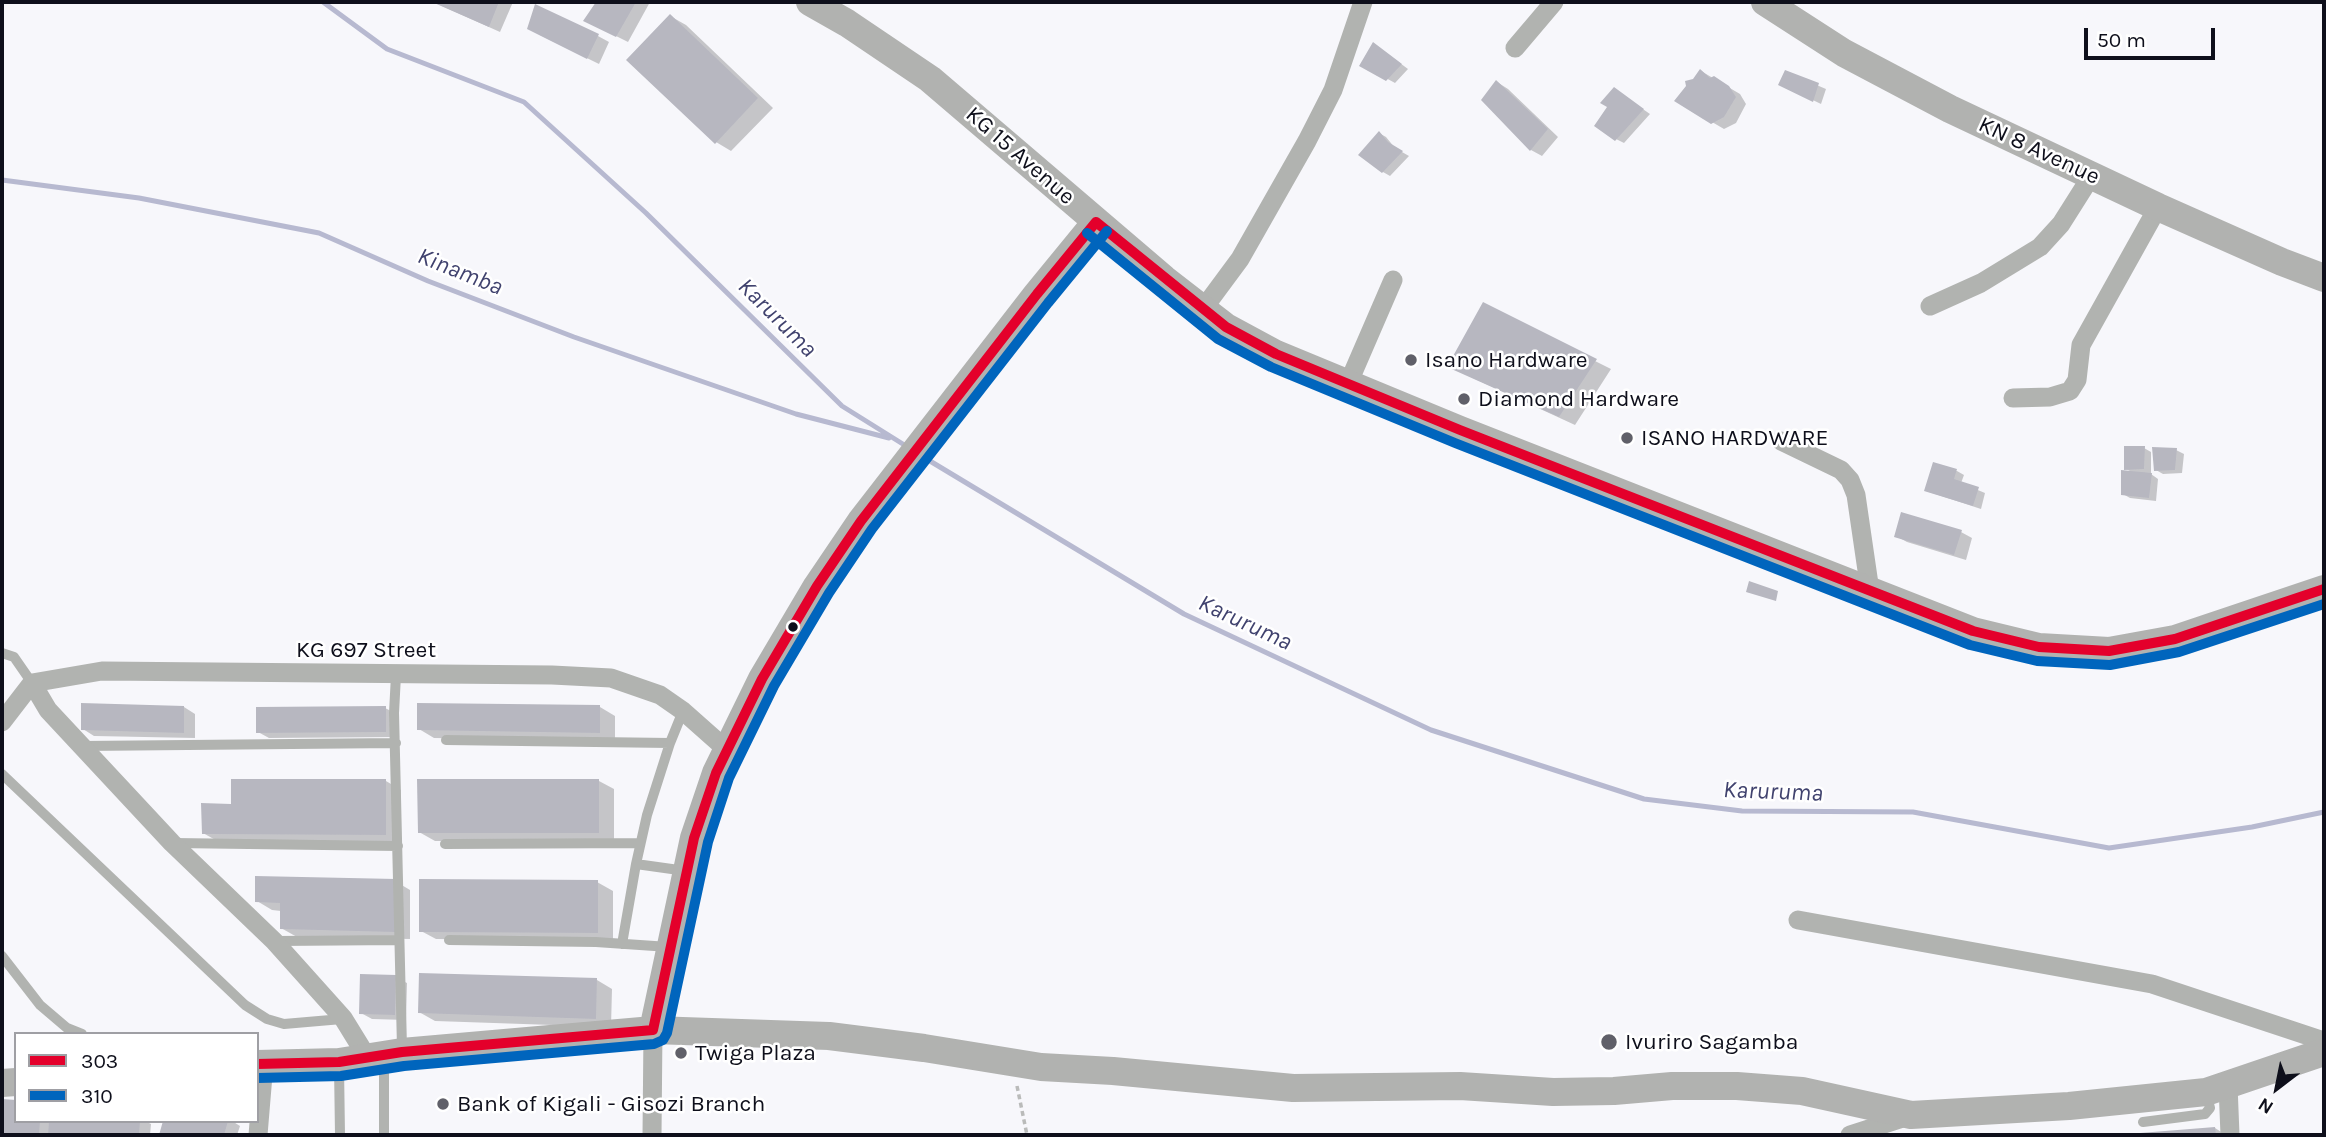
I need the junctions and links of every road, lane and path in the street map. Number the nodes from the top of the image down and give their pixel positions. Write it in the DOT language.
graph roads {
  1 [pos="810,2"];
  2 [pos="1363,2"];
  3 [pos="1554,2"];
  4 [pos="1765,2"];
  5 [pos="1515,48"];
  6 [pos="2092,176"];
  7 [pos="2158,207"];
  8 [pos="1096,222"];
  9 [pos="2324,278"];
  10 [pos="1393,280"];
  11 [pos="1930,306"];
  12 [pos="1203,309"];
  13 [pos="1348,384"];
  14 [pos="2013,398"];
  15 [pos="1781,441"];
  16 [pos="2324,589"];
  17 [pos="1870,591"];
  18 [pos="2,653"];
  19 [pos="396,675"];
  20 [pos="32,683"];
  21 [pos="683,711"];
  22 [pos="2,722"];
  23 [pos="446,740"];
  24 [pos="396,743"];
  25 [pos="670,743"];
  26 [pos="82,746"];
  27 [pos="727,750"];
  28 [pos="2,774"];
  29 [pos="172,843"];
  30 [pos="640,843"];
  31 [pos="445,844"];
  32 [pos="398,846"];
  33 [pos="636,864"];
  34 [pos="686,871"];
  35 [pos="1798,920"];
  36 [pos="399,940"];
  37 [pos="449,940"];
  38 [pos="274,941"];
  39 [pos="622,944"];
  40 [pos="670,947"];
  41 [pos="2,956"];
  42 [pos="343,1018"];
  43 [pos="653,1030"];
  44 [pos="77,1032"];
  45 [pos="2324,1041"];
  46 [pos="2324,1052"];
  47 [pos="384,1055"];
  48 [pos="339,1062"];
  49 [pos="260,1063"];
  50 [pos="1013,1063"];
  51 [pos="2217,1088"];
  52 [pos="259,1099"];
  53 [pos="1911,1115"];
  54 [pos="2143,1122"];
  55 [pos="340,1135"];
  56 [pos="384,1135"];
  57 [pos="652,1135"];
  58 [pos="1027,1135"];
  59 [pos="1850,1135"];
  60 [pos="2230,1135"];
  1 -- 8 [label="main road, KG 15 Avenue"];
  2 -- 12 [label="street"];
  3 -- 5 [label="street"];
  4 -- 6 [label="main road, KN 8 Avenue"];
  6 -- 7 [label="main road, KN 8 Avenue"];
  6 -- 11 [label="street"];
  7 -- 9 [label="main road, KN 8 Avenue"];
  7 -- 14 [label="street"];
  8 -- 12 [label="main road, KG 15 Avenue"];
  8 -- 27 [label="main road"];
  10 -- 13 [label="street"];
  12 -- 13 [label="main road, KG 15 Avenue"];
  13 -- 17 [label="main road, KG 15 Avenue"];
  15 -- 17 [label="street"];
  16 -- 17 [label="main road, KG 15 Avenue"];
  18 -- 20 [label="lane"];
  19 -- 20 [label="street, KG 697 Street"];
  19 -- 21 [label="street, KG 697 Street"];
  19 -- 24 [label="lane"];
  20 -- 22 [label="street"];
  20 -- 26 [label="street"];
  21 -- 25 [label="lane"];
  21 -- 27 [label="street, KG 697 Street"];
  23 -- 25 [label="lane"];
  24 -- 26 [label="lane"];
  24 -- 32 [label="lane"];
  25 -- 30 [label="lane"];
  26 -- 29 [label="street"];
  27 -- 34 [label="main road"];
  28 -- 42 [label="lane"];
  29 -- 32 [label="lane"];
  29 -- 38 [label="street"];
  30 -- 31 [label="lane"];
  30 -- 33 [label="lane"];
  32 -- 36 [label="lane"];
  33 -- 34 [label="lane"];
  33 -- 39 [label="lane"];
  34 -- 40 [label="main road"];
  35 -- 45 [label="street"];
  36 -- 38 [label="lane"];
  36 -- 47 [label="lane"];
  37 -- 39 [label="lane"];
  38 -- 42 [label="street"];
  39 -- 40 [label="lane"];
  40 -- 43 [label="main road"];
  41 -- 44 [label="lane"];
  42 -- 47 [label="street"];
  43 -- 47 [label="main road"];
  43 -- 50 [label="main road"];
  43 -- 57 [label="street"];
  46 -- 51 [label="main road"];
  47 -- 48 [label="main road"];
  47 -- 56 [label="lane"];
  48 -- 49 [label="main road"];
  48 -- 55 [label="lane"];
  49 -- 52 [label="street"];
  50 -- 53 [label="main road"];
  50 -- 58 [label="path"];
  51 -- 53 [label="main road"];
  51 -- 54 [label="lane"];
  51 -- 60 [label="street"];
  53 -- 59 [label="street"];
}
